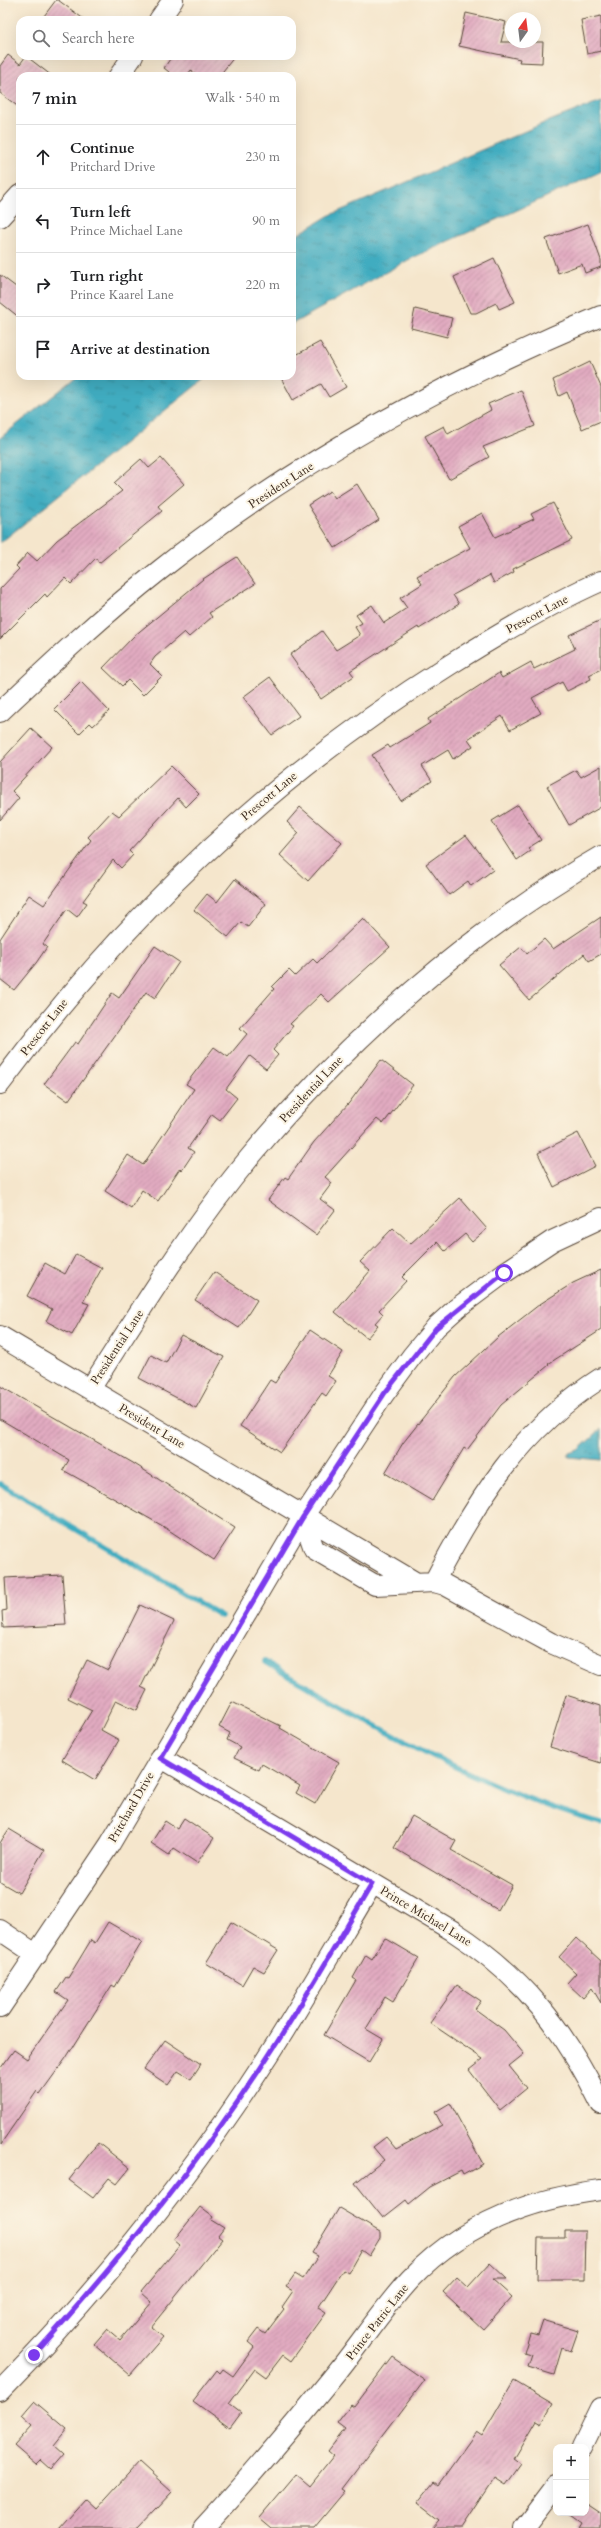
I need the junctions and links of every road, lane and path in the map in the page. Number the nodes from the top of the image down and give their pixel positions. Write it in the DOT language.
graph roads {
  1 [pos="173,0"];
  2 [pos="162,16"];
  3 [pos="130,60"];
  4 [pos="122,72"];
  5 [pos="16,199"];
  6 [pos="0,217"];
  7 [pos="601,316"];
  8 [pos="601,581"];
  9 [pos="0,712"];
  10 [pos="601,856"];
  11 [pos="0,1084"];
  12 [pos="601,1218"];
  13 [pos="0,1336"];
  14 [pos="601,1378"];
  15 [pos="90,1389"];
  16 [pos="303,1517"];
  17 [pos="424,1582"];
  18 [pos="601,1665"];
  19 [pos="160,1758"];
  20 [pos="372,1884"];
  21 [pos="0,1930"];
  22 [pos="37,1955"];
  23 [pos="0,2008"];
  24 [pos="601,2104"];
  25 [pos="601,2190"];
  26 [pos="0,2391"];
  27 [pos="601,2408"];
  28 [pos="583,2444"];
  29 [pos="553,2490"];
  30 [pos="203,2528"];
  31 [pos="524,2528"];
  1 -- 2 [label="street"];
  3 -- 4 [label="street"];
  5 -- 6 [label="street"];
  7 -- 9 [label="street, President Lane"];
  8 -- 11 [label="street, Prescott Lane"];
  10 -- 15 [label="street, Presidential Lane"];
  12 -- 16 [label="street, Pritchard Drive"];
  13 -- 15 [label="street, President Lane"];
  14 -- 17 [label="street"];
  15 -- 16 [label="street, President Lane"];
  16 -- 17 [label="street, President Lane"];
  16 -- 19 [label="street, Pritchard Drive"];
  17 -- 18 [label="street, President Lane"];
  19 -- 20 [label="street, Prince Michael Lane"];
  19 -- 22 [label="street, Pritchard Drive"];
  20 -- 24 [label="street, Prince Michael Lane"];
  20 -- 26 [label="street"];
  21 -- 22 [label="street"];
  22 -- 23 [label="street, Pritchard Drive"];
  25 -- 30 [label="street, Prince Patric Lane"];
  27 -- 28 [label="street"];
  29 -- 31 [label="street"];
}
